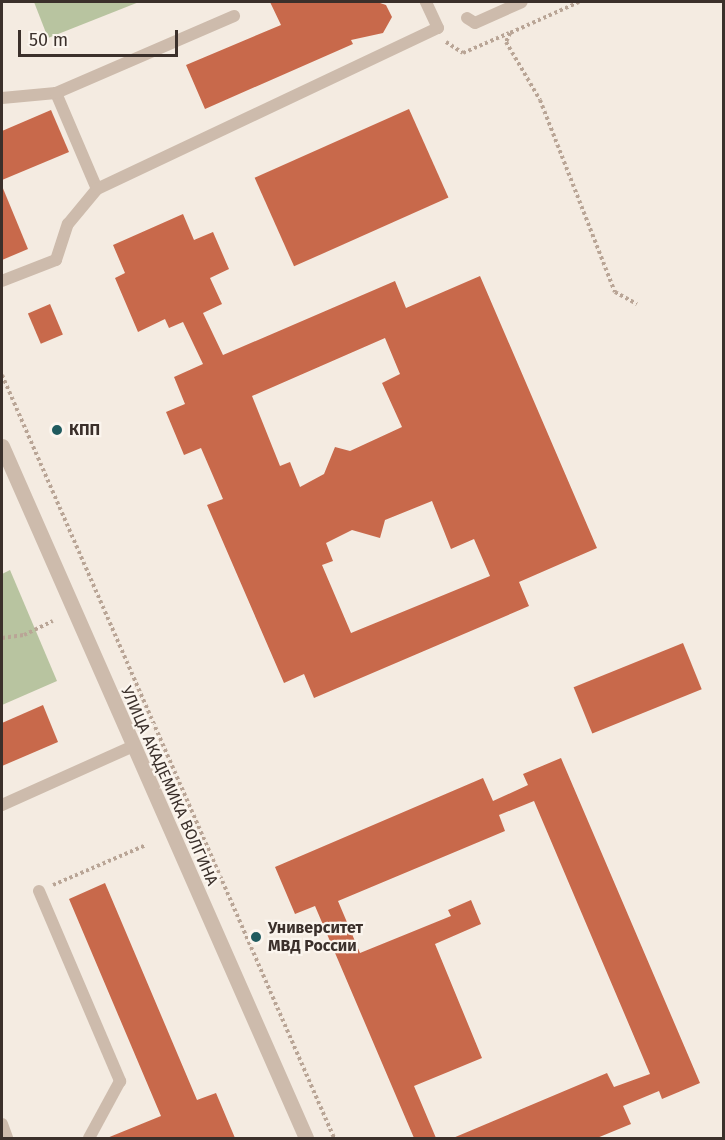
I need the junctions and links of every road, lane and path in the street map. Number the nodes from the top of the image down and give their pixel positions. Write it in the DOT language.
graph roads {
  1 [pos="426,2"];
  2 [pos="522,2"];
  3 [pos="579,2"];
  4 [pos="234,16"];
  5 [pos="467,18"];
  6 [pos="438,28"];
  7 [pos="510,33"];
  8 [pos="56,93"];
  9 [pos="2,98"];
  10 [pos="97,189"];
  11 [pos="2,281"];
  12 [pos="637,304"];
  13 [pos="2,375"];
  14 [pos="2,446"];
  15 [pos="53,621"];
  16 [pos="2,638"];
  17 [pos="131,747"];
  18 [pos="2,806"];
  19 [pos="146,845"];
  20 [pos="39,891"];
  21 [pos="2,1124"];
  22 [pos="7,1138"];
  23 [pos="89,1138"];
  24 [pos="306,1138"];
  25 [pos="334,1138"];
  1 -- 6 [label="lane"];
  2 -- 5 [label="lane"];
  3 -- 7 [label="path"];
  4 -- 8 [label="lane"];
  6 -- 7 [label="path"];
  6 -- 10 [label="lane"];
  7 -- 12 [label="path"];
  8 -- 9 [label="lane"];
  8 -- 10 [label="lane"];
  10 -- 11 [label="lane"];
  13 -- 25 [label="path"];
  14 -- 17 [label="street, УЛИЦА АКАДЕМИКА ВОЛГИНА"];
  15 -- 16 [label="path"];
  17 -- 18 [label="lane"];
  17 -- 24 [label="street, УЛИЦА АКАДЕМИКА ВОЛГИНА"];
  19 -- 20 [label="path"];
  20 -- 23 [label="lane"];
  21 -- 22 [label="lane"];
}
